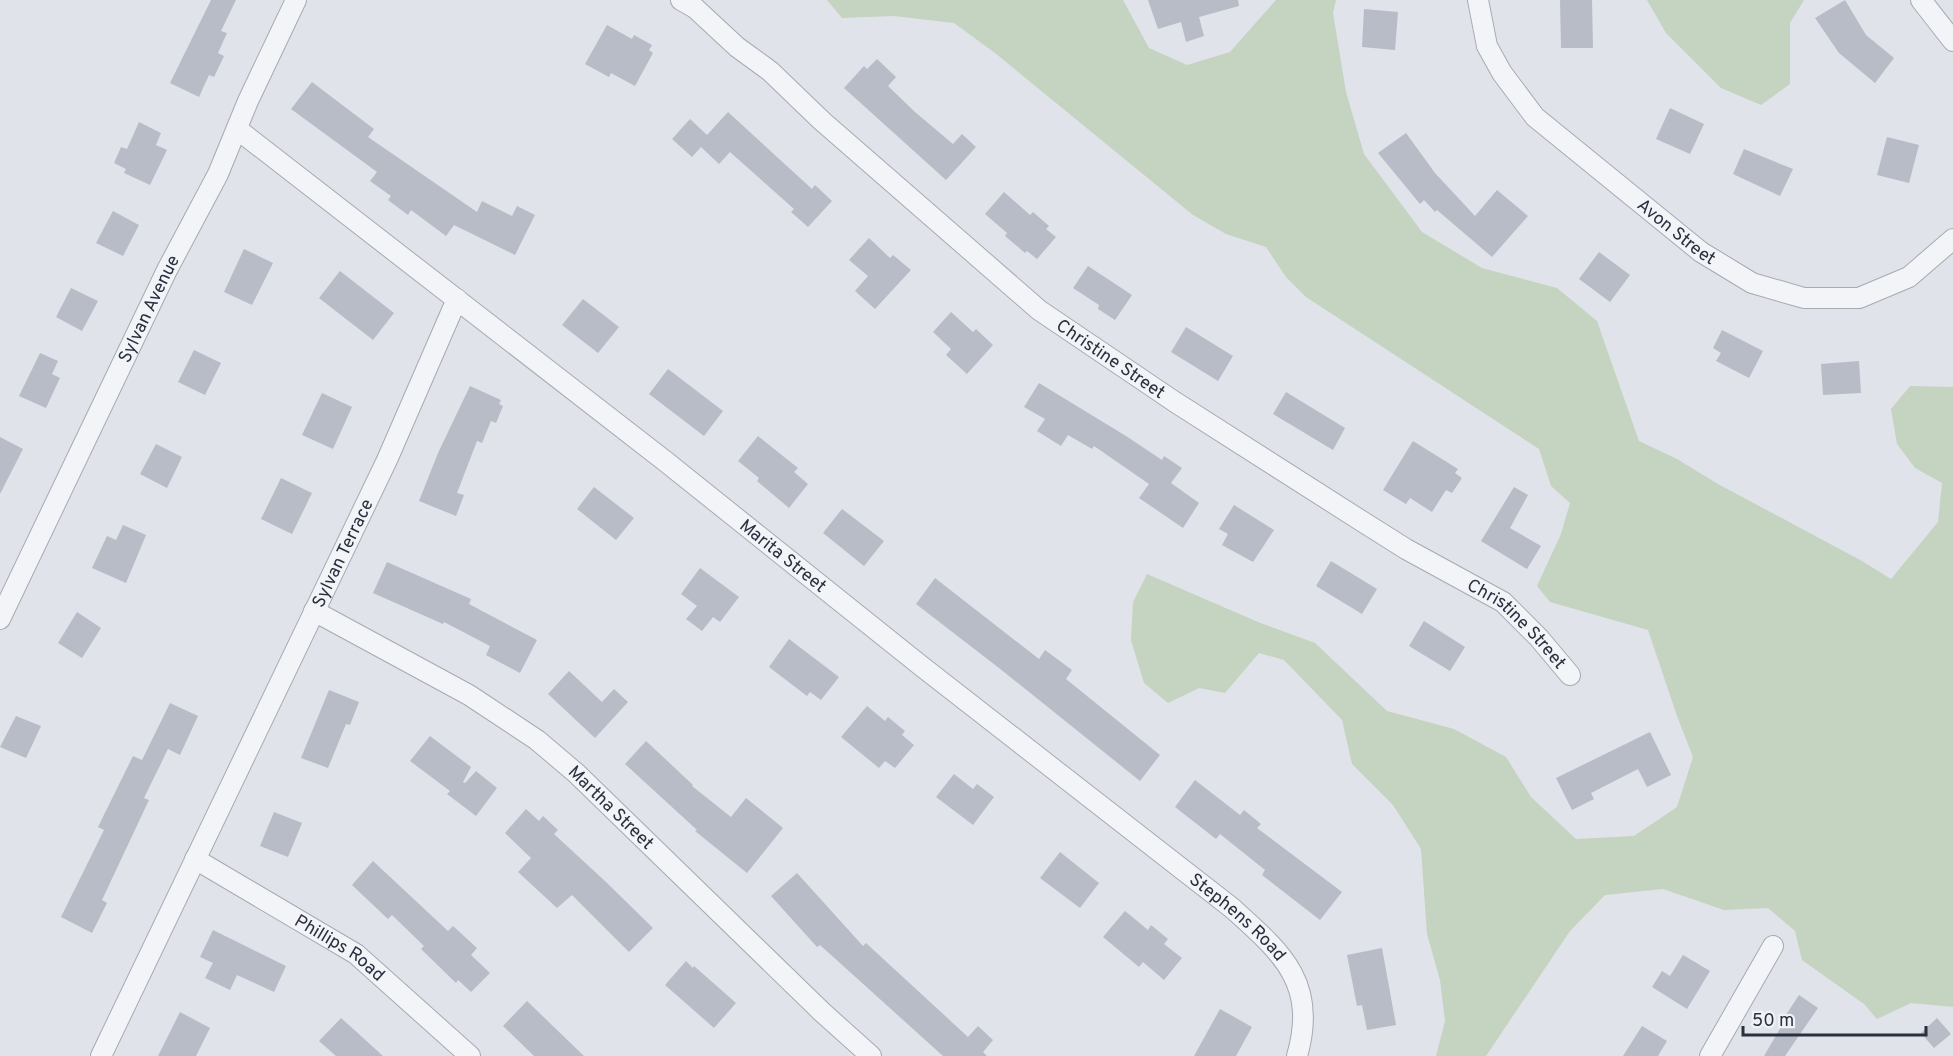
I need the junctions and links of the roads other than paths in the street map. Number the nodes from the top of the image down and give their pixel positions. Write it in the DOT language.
graph roads {
  1 [pos="296,0"];
  2 [pos="681,0"];
  3 [pos="1478,0"];
  4 [pos="1921,0"];
  5 [pos="1953,41"];
  6 [pos="237,129"];
  7 [pos="1953,239"];
  8 [pos="457,299"];
  9 [pos="314,611"];
  10 [pos="0,619"];
  11 [pos="1570,675"];
  12 [pos="1110,812"];
  13 [pos="195,859"];
  14 [pos="1773,946"];
  15 [pos="100,1056"];
  16 [pos="470,1056"];
  17 [pos="871,1056"];
  18 [pos="1297,1056"];
  19 [pos="1710,1056"];
  1 -- 6 [label="street, Sylvan Avenue"];
  2 -- 11 [label="street, Christine Street"];
  3 -- 7 [label="street, Avon Street"];
  4 -- 5 [label="street"];
  6 -- 8 [label="street"];
  6 -- 10 [label="street, Sylvan Avenue"];
  8 -- 9 [label="street, Sylvan Terrace"];
  8 -- 12 [label="street, Marita Street"];
  9 -- 13 [label="street, Sylvan Terrace"];
  9 -- 17 [label="street, Martha Street"];
  12 -- 18 [label="street, Stephens Road"];
  13 -- 15 [label="street, Sylvan Terrace"];
  13 -- 16 [label="street, Phillips Road"];
  14 -- 19 [label="street"];
}
